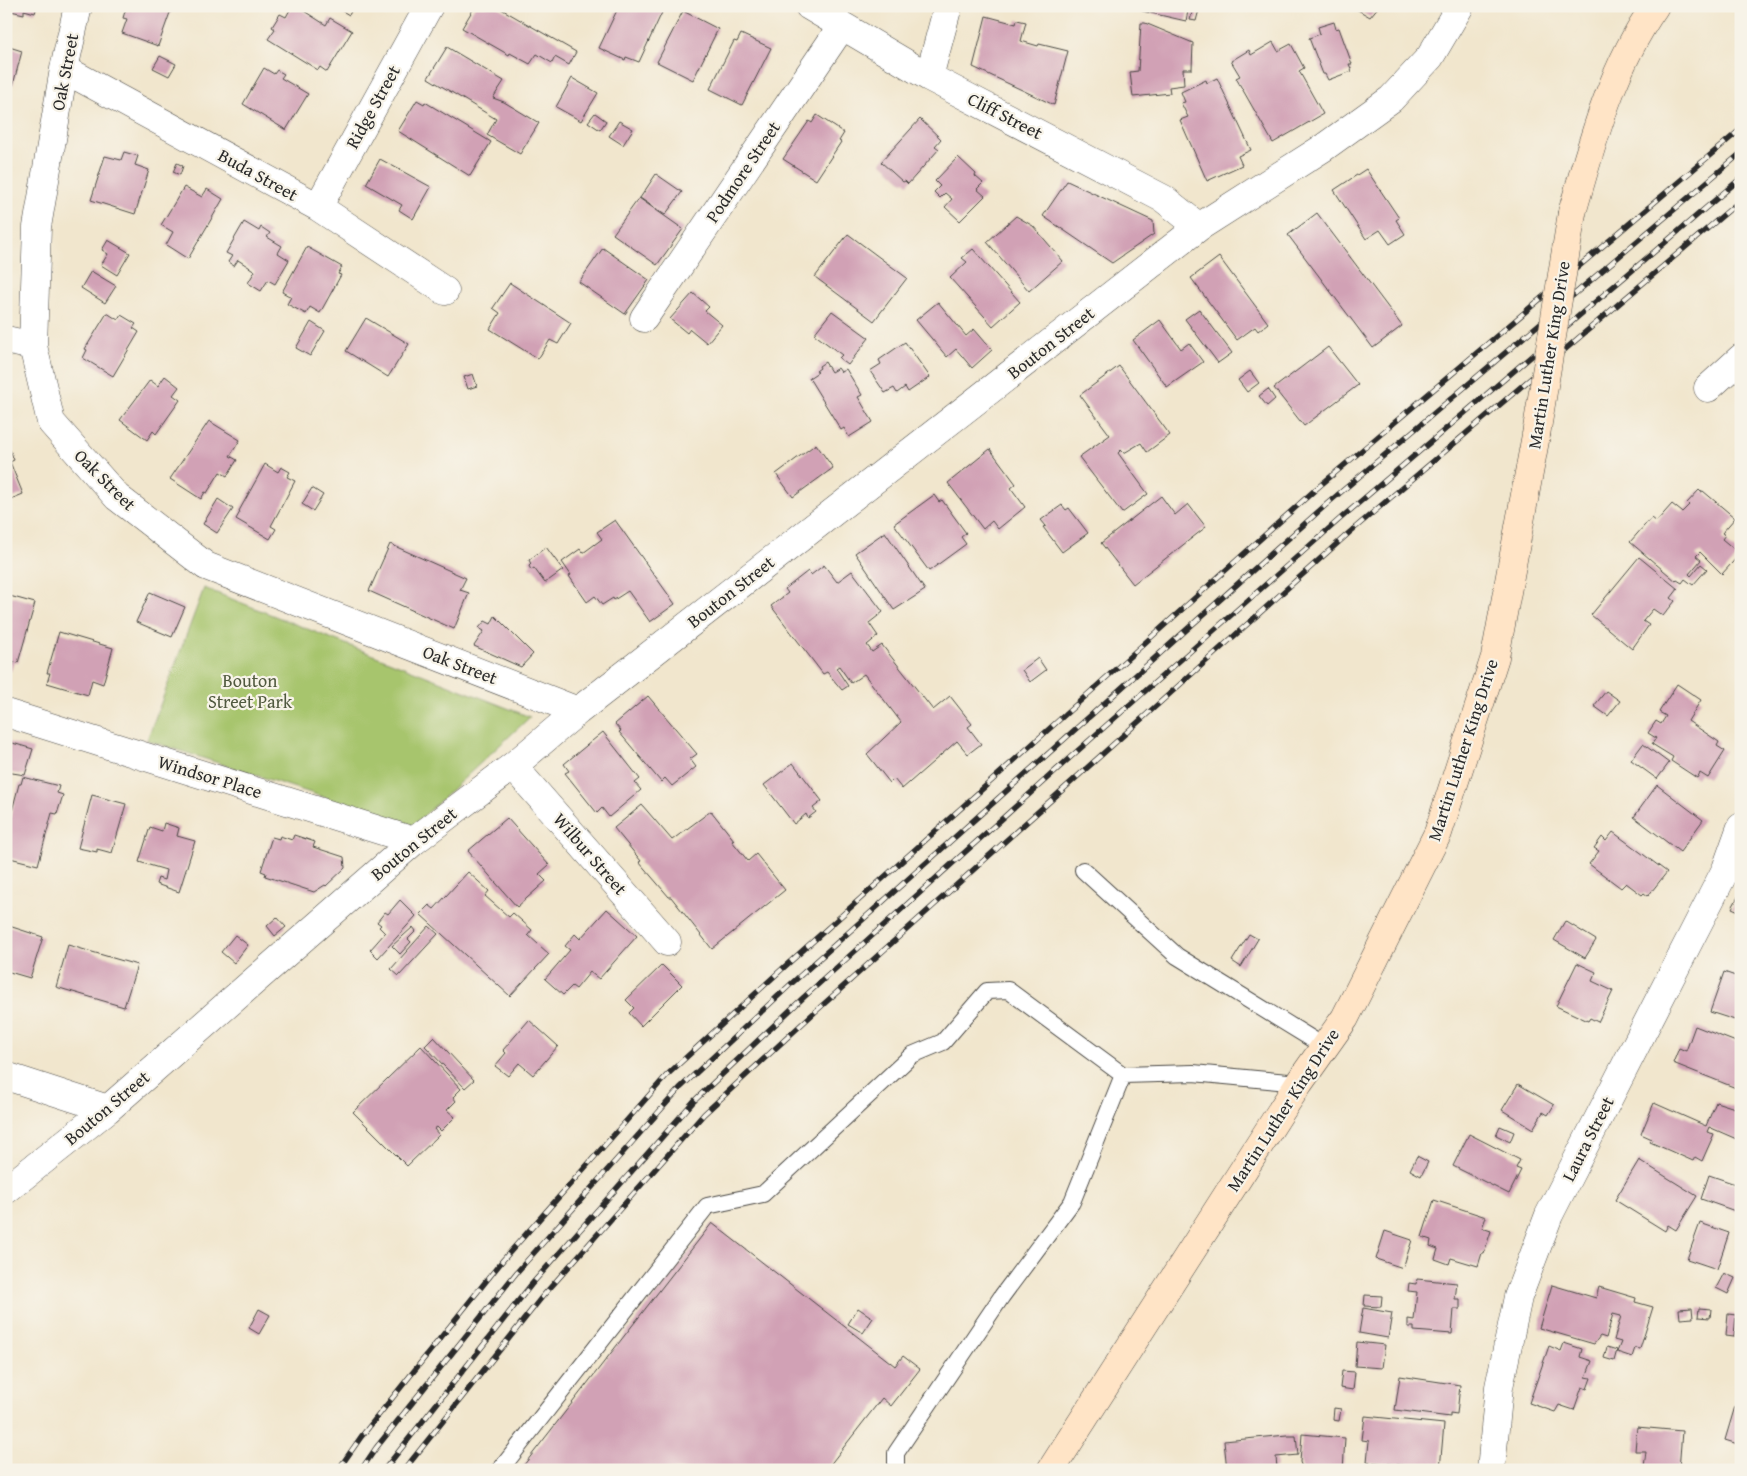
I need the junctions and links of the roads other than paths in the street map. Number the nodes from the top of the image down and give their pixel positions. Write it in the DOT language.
graph roads {
  1 [pos="78,6"];
  2 [pos="429,6"];
  3 [pos="809,6"];
  4 [pos="948,6"];
  5 [pos="1460,6"];
  6 [pos="1655,6"];
  7 [pos="842,26"];
  8 [pos="64,69"];
  9 [pos="929,77"];
  10 [pos="318,207"];
  11 [pos="1199,227"];
  12 [pos="445,291"];
  13 [pos="644,318"];
  14 [pos="6,340"];
  15 [pos="33,346"];
  16 [pos="1741,358"];
  17 [pos="1708,388"];
  18 [pos="578,711"];
  19 [pos="6,713"];
  20 [pos="513,766"];
  21 [pos="1741,827"];
  22 [pos="414,841"];
  23 [pos="1083,870"];
  24 [pos="667,942"];
  25 [pos="1325,1047"];
  26 [pos="1123,1075"];
  27 [pos="6,1076"];
  28 [pos="1299,1083"];
  29 [pos="108,1109"];
  30 [pos="6,1190"];
  31 [pos="500,1470"];
  32 [pos="896,1470"];
  33 [pos="1051,1470"];
  34 [pos="1491,1470"];
  1 -- 8 [label="street, Oak Street"];
  2 -- 10 [label="street, Ridge Street"];
  3 -- 7 [label="street, Cliff Street"];
  4 -- 9 [label="street"];
  5 -- 11 [label="street, Bouton Street"];
  6 -- 25 [label="main road, Martin Luther King Drive, bridge"];
  7 -- 9 [label="street, Cliff Street"];
  7 -- 13 [label="street, Podmore Street"];
  8 -- 10 [label="street, Buda Street"];
  8 -- 15 [label="street, Oak Street"];
  9 -- 11 [label="street, Cliff Street"];
  10 -- 12 [label="street, Buda Street"];
  11 -- 18 [label="street, Bouton Street"];
  14 -- 15 [label="street"];
  15 -- 18 [label="street, Oak Street"];
  16 -- 17 [label="street"];
  18 -- 20 [label="street, Bouton Street"];
  19 -- 22 [label="street, Windsor Place"];
  20 -- 22 [label="street, Bouton Street"];
  20 -- 24 [label="street, Wilbur Street"];
  21 -- 34 [label="street, Laura Street"];
  22 -- 29 [label="street, Bouton Street"];
  23 -- 25 [label="lane"];
  25 -- 28 [label="main road, Martin Luther King Drive"];
  26 -- 28 [label="lane"];
  26 -- 31 [label="lane"];
  26 -- 32 [label="lane"];
  27 -- 29 [label="street"];
  28 -- 33 [label="main road, Martin Luther King Drive"];
  29 -- 30 [label="street, Bouton Street"];
}
